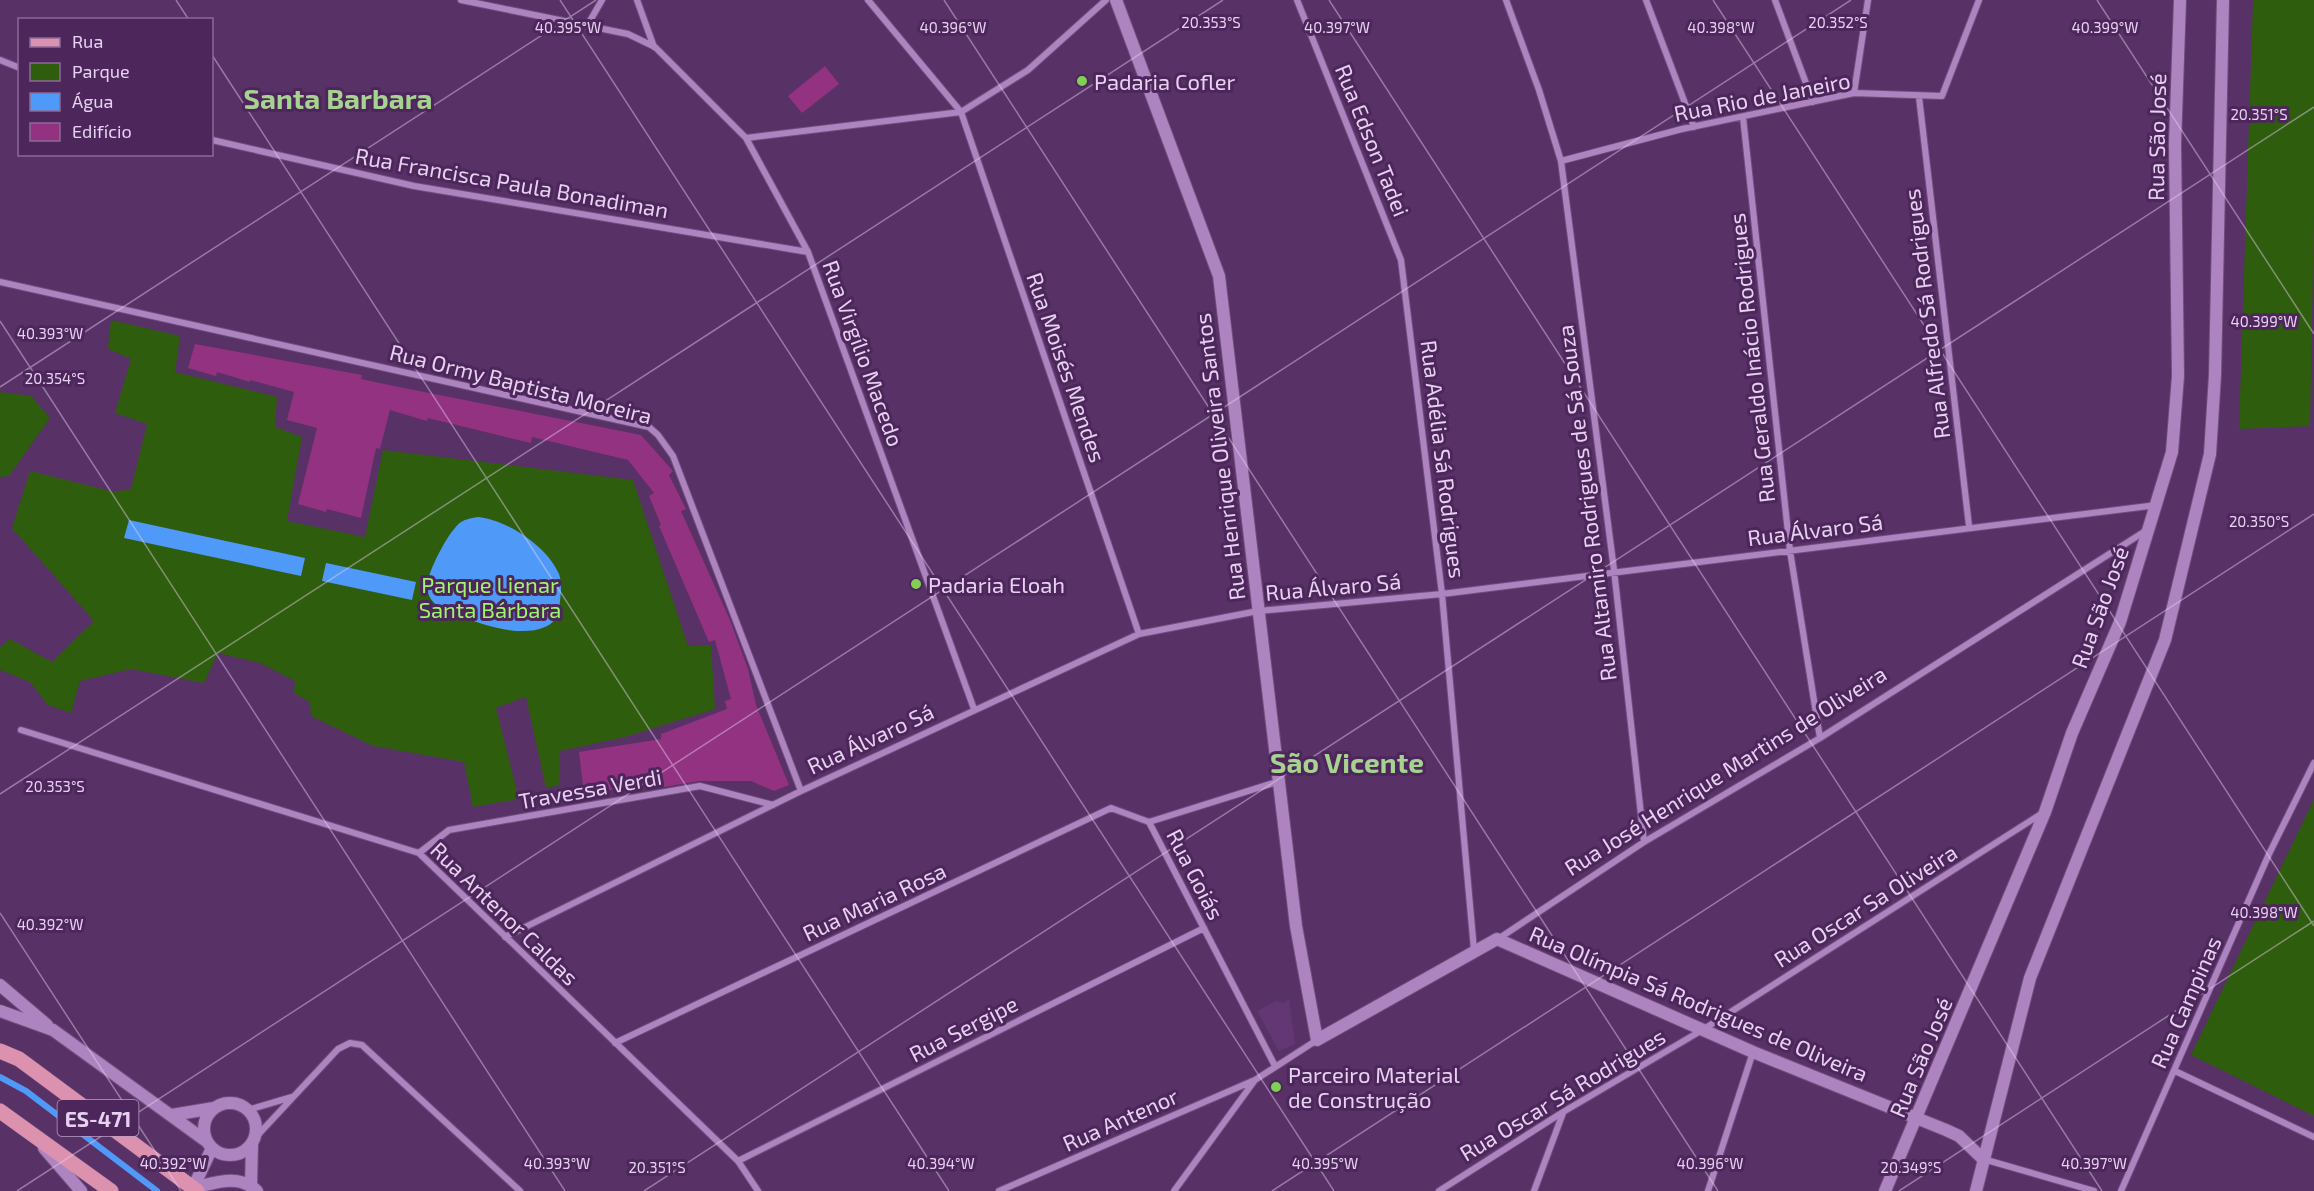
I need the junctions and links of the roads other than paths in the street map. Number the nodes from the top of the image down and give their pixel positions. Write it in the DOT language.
graph roads {
  1 [pos="461,0"];
  2 [pos="602,0"];
  3 [pos="637,0"];
  4 [pos="868,0"];
  5 [pos="1106,0"];
  6 [pos="1116,0"];
  7 [pos="1297,0"];
  8 [pos="1506,0"];
  9 [pos="1646,0"];
  10 [pos="1775,0"];
  11 [pos="1868,0"];
  12 [pos="1979,0"];
  13 [pos="2180,0"];
  14 [pos="2223,0"];
  15 [pos="587,26"];
  16 [pos="654,47"];
  17 [pos="0,60"];
  18 [pos="18,67"];
  19 [pos="1854,93"];
  20 [pos="1919,97"];
  21 [pos="1813,102"];
  22 [pos="961,112"];
  23 [pos="1743,117"];
  24 [pos="1695,127"];
  25 [pos="746,138"];
  26 [pos="213,140"];
  27 [pos="1561,161"];
  28 [pos="808,252"];
  29 [pos="1401,260"];
  30 [pos="0,282"];
  31 [pos="2158,504"];
  32 [pos="1970,526"];
  33 [pos="2150,528"];
  34 [pos="1790,551"];
  35 [pos="1614,570"];
  36 [pos="1442,594"];
  37 [pos="1258,610"];
  38 [pos="1139,634"];
  39 [pos="974,709"];
  40 [pos="21,730"];
  41 [pos="1820,738"];
  42 [pos="2314,763"];
  43 [pos="1281,781"];
  44 [pos="801,791"];
  45 [pos="774,805"];
  46 [pos="2045,812"];
  47 [pos="1149,822"];
  48 [pos="1644,842"];
  49 [pos="419,853"];
  50 [pos="1204,928"];
  51 [pos="505,937"];
  52 [pos="1497,939"];
  53 [pos="1474,950"];
  54 [pos="0,985"];
  55 [pos="0,1011"];
  56 [pos="1704,1029"];
  57 [pos="53,1030"];
  58 [pos="1317,1040"];
  59 [pos="615,1043"];
  60 [pos="0,1051"];
  61 [pos="1753,1052"];
  62 [pos="1275,1066"];
  63 [pos="2175,1071"];
  64 [pos="1255,1080"];
  65 [pos="292,1097"];
  66 [pos="214,1108"];
  67 [pos="248,1110"];
  68 [pos="0,1111"];
  69 [pos="1563,1112"];
  70 [pos="172,1115"];
  71 [pos="1917,1118"];
  72 [pos="28,1129"];
  73 [pos="2314,1137"];
  74 [pos="254,1141"];
  75 [pos="209,1145"];
  76 [pos="1983,1159"];
  77 [pos="738,1161"];
  78 [pos="254,1188"];
  79 [pos="194,1190"];
  80 [pos="81,1191"];
  81 [pos="111,1191"];
  82 [pos="519,1191"];
  83 [pos="758,1191"];
  84 [pos="999,1191"];
  85 [pos="1174,1191"];
  86 [pos="1439,1191"];
  87 [pos="1534,1191"];
  88 [pos="1708,1191"];
  89 [pos="1885,1191"];
  90 [pos="1976,1191"];
  91 [pos="2094,1191"];
  92 [pos="2121,1191"];
  1 -- 15 [label="street, Rua Virgílio Macedo"];
  2 -- 15 [label="street"];
  3 -- 16 [label="street, Rua Virgílio Macedo"];
  4 -- 22 [label="street"];
  5 -- 22 [label="street"];
  6 -- 37 [label="main road, Rua Henrique Oliveira Santos"];
  7 -- 29 [label="street, Rua Edson Tadei"];
  8 -- 27 [label="street, Rua Altamiro Rodrigues de Sá Souza"];
  9 -- 24 [label="street"];
  10 -- 21 [label="street"];
  11 -- 19 [label="street"];
  12 -- 20 [label="street, Rua Rio de Janeiro"];
  13 -- 31 [label="main road, Rua São José"];
  14 -- 76 [label="main road"];
  15 -- 16 [label="street, Rua Virgílio Macedo"];
  16 -- 25 [label="street, Rua Virgílio Macedo"];
  17 -- 18 [label="street"];
  19 -- 20 [label="street, Rua Rio de Janeiro"];
  19 -- 21 [label="street, Rua Rio de Janeiro"];
  20 -- 32 [label="street, Rua Alfredo Sá Rodrigues"];
  21 -- 23 [label="street, Rua Rio de Janeiro"];
  22 -- 25 [label="street"];
  22 -- 38 [label="street, Rua Moisés Mendes"];
  23 -- 24 [label="street, Rua Rio de Janeiro"];
  23 -- 34 [label="street, Rua Geraldo Inácio Rodrigues"];
  24 -- 27 [label="street, Rua Rio de Janeiro"];
  25 -- 28 [label="street, Rua Virgílio Macedo"];
  26 -- 28 [label="street, Rua Francisca Paula Bonadiman"];
  27 -- 35 [label="street, Rua Altamiro Rodrigues de Sá Souza"];
  28 -- 39 [label="street, Rua Virgílio Macedo"];
  29 -- 36 [label="street, Rua Adélia Sá Rodrigues"];
  30 -- 44 [label="street, Rua Ormy Baptista Moreira"];
  31 -- 32 [label="street, Rua Álvaro Sá"];
  31 -- 33 [label="main road, Rua São José"];
  32 -- 34 [label="street, Rua Álvaro Sá"];
  33 -- 41 [label="street, Rua José Henrique Martins de Oliveira"];
  33 -- 46 [label="main road, Rua São José"];
  34 -- 35 [label="street, Rua Álvaro Sá"];
  34 -- 41 [label="street, Rua Geraldo Inácio Rodrigues"];
  35 -- 36 [label="street, Rua Álvaro Sá"];
  35 -- 48 [label="street, Rua Altamiro Rodrigues de Sá Souza"];
  36 -- 37 [label="street, Rua Álvaro Sá"];
  36 -- 53 [label="street, Rua Adélia Sá Rodrigues"];
  37 -- 38 [label="street, Rua Álvaro Sá"];
  37 -- 43 [label="main road, Rua Henrique Oliveira Santos"];
  38 -- 39 [label="street, Rua Álvaro Sá"];
  39 -- 44 [label="street, Rua Álvaro Sá"];
  40 -- 49 [label="street, Rua Antenor Caldas"];
  41 -- 48 [label="street, Rua José Henrique Martins de Oliveira"];
  42 -- 63 [label="street, Rua Campinas"];
  43 -- 47 [label="street, Rua Goiás"];
  43 -- 58 [label="main road, Rua Henrique Oliveira Santos"];
  44 -- 45 [label="street, Rua Álvaro Sá"];
  45 -- 49 [label="street, Travessa Verdi"];
  45 -- 51 [label="street, Rua Álvaro Sá"];
  46 -- 56 [label="street, Rua Oscar Sa Oliveira"];
  46 -- 71 [label="main road, Rua São José"];
  47 -- 50 [label="street, Rua Goiás"];
  47 -- 59 [label="street, Rua Maria Rosa"];
  48 -- 52 [label="street, Rua José Henrique Martins de Oliveira"];
  49 -- 51 [label="street, Rua Antenor Caldas"];
  50 -- 62 [label="street, Rua Goiás"];
  50 -- 77 [label="street, Rua Sergipe"];
  51 -- 59 [label="street, Rua Antenor Caldas"];
  52 -- 53 [label="main road, Rua José Henrique Martins de Oliveira"];
  52 -- 56 [label="main road, Rua Olímpia Sá Rodrigues de Oliveira"];
  53 -- 58 [label="main road, Rua José Henrique Martins de Oliveira"];
  54 -- 57 [label="main road"];
  55 -- 57 [label="main road"];
  56 -- 61 [label="main road, Rua Olímpia Sá Rodrigues de Oliveira"];
  56 -- 69 [label="street, Rua Oscar Sá Rodrigues"];
  57 -- 70 [label="main road"];
  58 -- 62 [label="street"];
  59 -- 77 [label="street, Rua Antenor Caldas"];
  60 -- 79 [label="main road, ES-471"];
  61 -- 71 [label="main road, Rua Olímpia Sá Rodrigues de Oliveira"];
  61 -- 88 [label="street"];
  62 -- 64 [label="street"];
  63 -- 73 [label="street"];
  63 -- 92 [label="street, Rua Campinas"];
  64 -- 84 [label="street, Rua Antenor"];
  64 -- 85 [label="street"];
  65 -- 67 [label="street"];
  65 -- 74 [label="street"];
  65 -- 82 [label="street"];
  66 -- 67 [label="main road"];
  66 -- 70 [label="main road"];
  66 -- 75 [label="main road"];
  67 -- 74 [label="main road"];
  68 -- 72 [label="main road, ES-471"];
  69 -- 86 [label="street, Rua Oscar Sá Rodrigues"];
  69 -- 87 [label="street"];
  70 -- 75 [label="main road"];
  71 -- 76 [label="main road, Rua Olímpia Sá Rodrigues de Oliveira"];
  71 -- 89 [label="main road, Rua São José"];
  72 -- 80 [label="main road"];
  72 -- 81 [label="main road, ES-471"];
  74 -- 75 [label="main road"];
  74 -- 78 [label="main road"];
  75 -- 79 [label="main road"];
  76 -- 90 [label="main road"];
  76 -- 91 [label="street"];
  77 -- 83 [label="street, Rua Antenor Caldas"];
  78 -- 79 [label="main road"];
}
